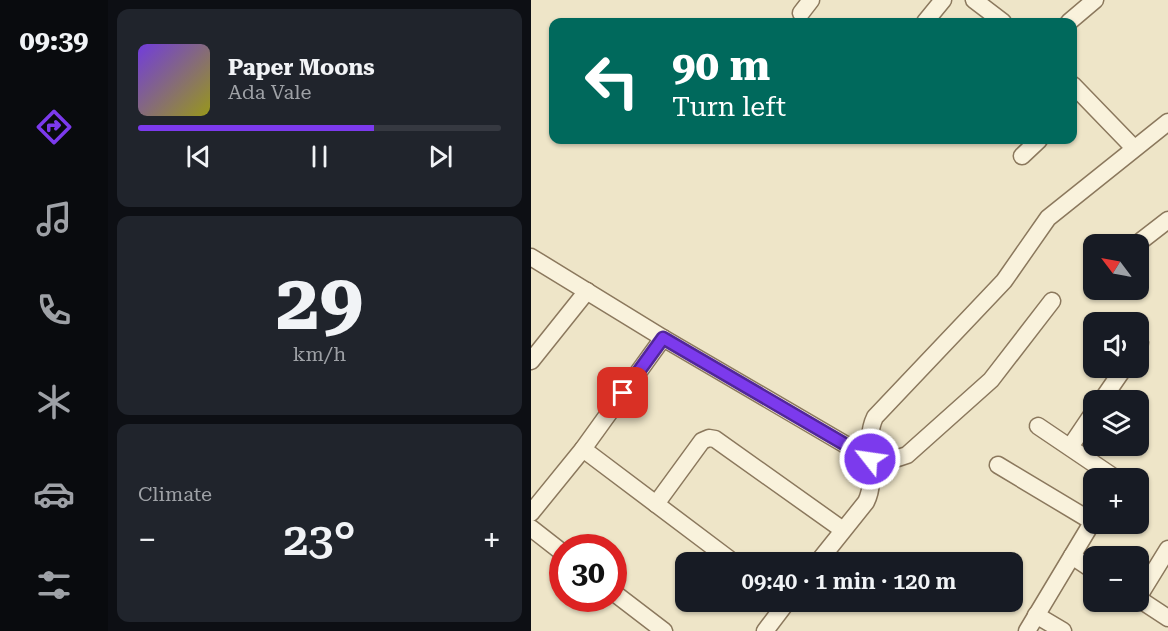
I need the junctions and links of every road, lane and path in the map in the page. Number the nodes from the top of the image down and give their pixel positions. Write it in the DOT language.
graph roads {
  1 [pos="943,0"];
  2 [pos="974,0"];
  3 [pos="1095,0"];
  4 [pos="928,18"];
  5 [pos="998,18"];
  6 [pos="1074,18"];
  7 [pos="1077,98"];
  8 [pos="1168,122"];
  9 [pos="1035,144"];
  10 [pos="1134,148"];
  11 [pos="1022,156"];
  12 [pos="1168,220"];
  13 [pos="1149,235"];
  14 [pos="531,257"];
  15 [pos="587,291"];
  16 [pos="1052,301"];
  17 [pos="663,338"];
  18 [pos="531,361"];
  19 [pos="1038,426"];
  20 [pos="1083,428"];
  21 [pos="1070,447"];
  22 [pos="583,448"];
  23 [pos="870,459"];
  24 [pos="998,465"];
  25 [pos="1100,468"];
  26 [pos="656,504"];
  27 [pos="531,513"];
  28 [pos="1083,515"];
  29 [pos="531,528"];
  30 [pos="843,530"];
  31 [pos="1085,534"];
  32 [pos="549,542"];
  33 [pos="1168,549"];
  34 [pos="720,552"];
  35 [pos="826,552"];
  36 [pos="1072,556"];
  37 [pos="1083,563"];
  38 [pos="1149,581"];
  39 [pos="627,603"];
  40 [pos="1149,605"];
  41 [pos="779,612"];
  42 [pos="1036,615"];
  43 [pos="1168,618"];
  44 [pos="664,631"];
  45 [pos="765,631"];
  46 [pos="1026,631"];
  47 [pos="1063,631"];
  1 -- 4 [label="street"];
  2 -- 5 [label="street"];
  3 -- 6 [label="street"];
  7 -- 10 [label="street"];
  8 -- 10 [label="street"];
  9 -- 11 [label="street"];
  10 -- 23 [label="street"];
  12 -- 13 [label="street"];
  14 -- 15 [label="street"];
  15 -- 17 [label="street"];
  15 -- 18 [label="street"];
  16 -- 23 [label="street"];
  17 -- 22 [label="street"];
  17 -- 23 [label="street"];
  19 -- 21 [label="street"];
  20 -- 21 [label="street"];
  21 -- 25 [label="street"];
  22 -- 26 [label="street"];
  22 -- 27 [label="street"];
  23 -- 30 [label="street"];
  24 -- 28 [label="street"];
  26 -- 30 [label="street"];
  26 -- 34 [label="street"];
  29 -- 32 [label="street"];
  30 -- 35 [label="street"];
  31 -- 36 [label="street"];
  33 -- 38 [label="street"];
  36 -- 37 [label="street"];
  36 -- 42 [label="street"];
  39 -- 44 [label="street"];
  40 -- 43 [label="street"];
  41 -- 45 [label="street"];
  42 -- 46 [label="street"];
  42 -- 47 [label="street"];
}
